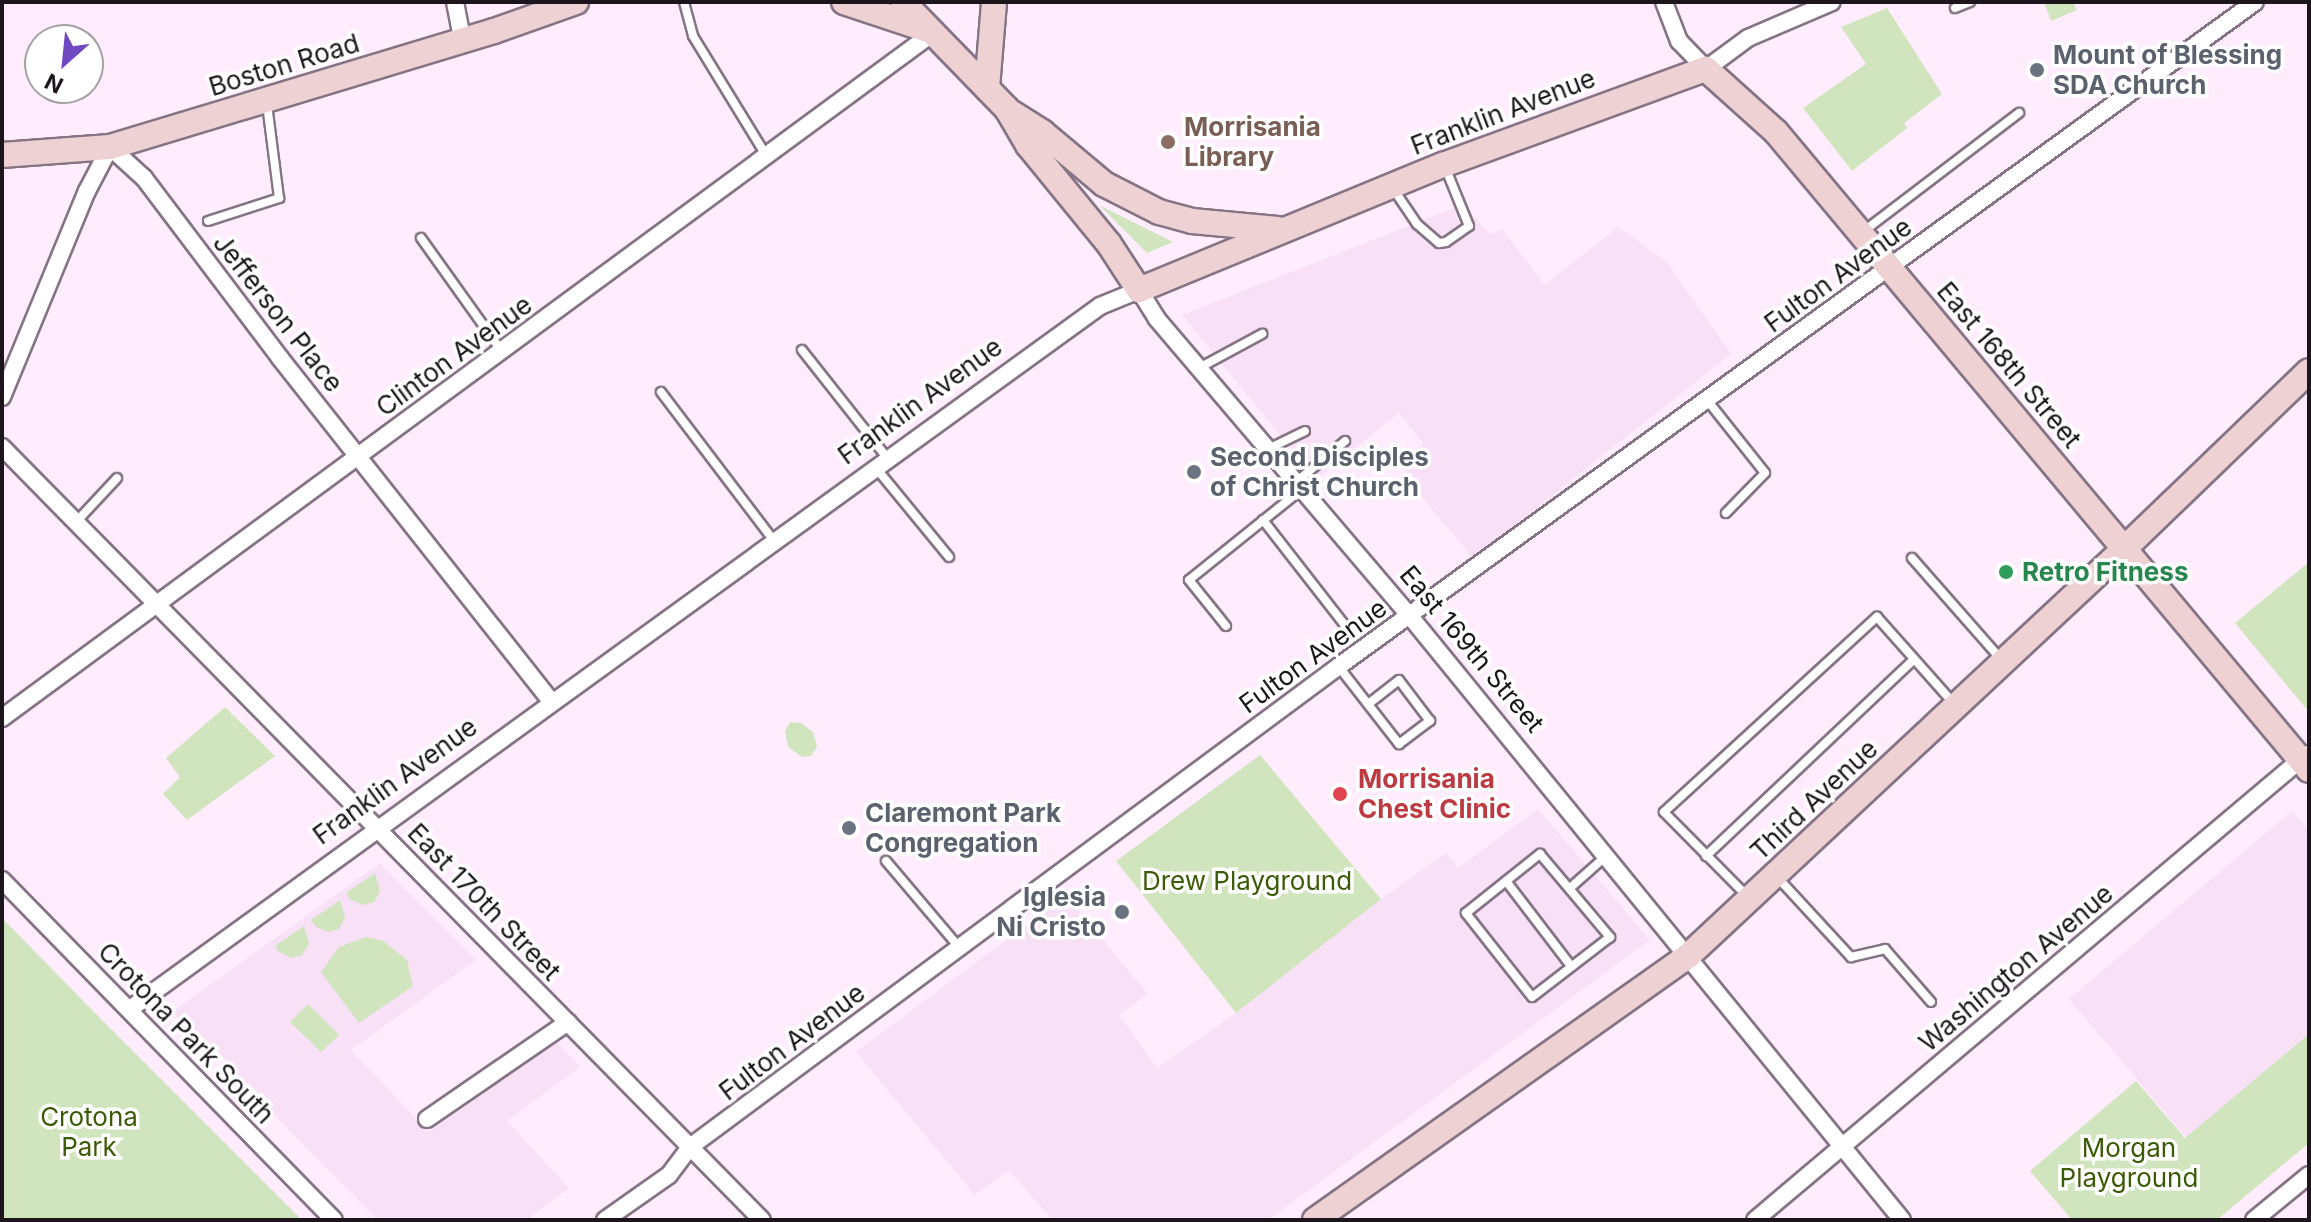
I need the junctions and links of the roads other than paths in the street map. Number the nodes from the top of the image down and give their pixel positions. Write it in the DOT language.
graph roads {
  1 [pos="455,2"];
  2 [pos="576,2"];
  3 [pos="684,2"];
  4 [pos="844,2"];
  5 [pos="903,2"];
  6 [pos="994,2"];
  7 [pos="1664,2"];
  8 [pos="1832,2"];
  9 [pos="1970,2"];
  10 [pos="2255,2"];
  11 [pos="1955,8"];
  12 [pos="934,32"];
  13 [pos="462,39"];
  14 [pos="1706,69"];
  15 [pos="987,88"];
  16 [pos="267,100"];
  17 [pos="1007,109"];
  18 [pos="2019,113"];
  19 [pos="110,147"];
  20 [pos="2,155"];
  21 [pos="767,156"];
  22 [pos="1443,165"];
  23 [pos="1391,186"];
  24 [pos="208,221"];
  25 [pos="1284,229"];
  26 [pos="1860,234"];
  27 [pos="421,238"];
  28 [pos="1890,267"];
  29 [pos="1139,290"];
  30 [pos="1262,334"];
  31 [pos="802,350"];
  32 [pos="501,351"];
  33 [pos="1199,368"];
  34 [pos="2309,371"];
  35 [pos="661,392"];
  36 [pos="2,397"];
  37 [pos="1707,399"];
  38 [pos="1305,431"];
  39 [pos="1345,441"];
  40 [pos="2,447"];
  41 [pos="1268,449"];
  42 [pos="360,455"];
  43 [pos="882,463"];
  44 [pos="117,478"];
  45 [pos="1298,486"];
  46 [pos="1726,513"];
  47 [pos="1263,520"];
  48 [pos="76,522"];
  49 [pos="774,541"];
  50 [pos="2125,548"];
  51 [pos="949,557"];
  52 [pos="1912,558"];
  53 [pos="157,603"];
  54 [pos="1409,615"];
  55 [pos="1344,624"];
  56 [pos="1226,626"];
  57 [pos="1914,659"];
  58 [pos="2003,662"];
  59 [pos="1339,666"];
  60 [pos="551,701"];
  61 [pos="1368,704"];
  62 [pos="1956,706"];
  63 [pos="2,718"];
  64 [pos="2306,760"];
  65 [pos="378,828"];
  66 [pos="1606,856"];
  67 [pos="1706,856"];
  68 [pos="886,861"];
  69 [pos="1775,875"];
  70 [pos="2,880"];
  71 [pos="1506,881"];
  72 [pos="1570,888"];
  73 [pos="1749,899"];
  74 [pos="959,948"];
  75 [pos="1688,956"];
  76 [pos="1571,966"];
  77 [pos="1931,1002"];
  78 [pos="130,1009"];
  79 [pos="568,1022"];
  80 [pos="427,1119"];
  81 [pos="690,1147"];
  82 [pos="1840,1148"];
  83 [pos="2309,1175"];
  84 [pos="334,1220"];
  85 [pos="605,1220"];
  86 [pos="762,1220"];
  87 [pos="1315,1220"];
  88 [pos="1755,1220"];
  89 [pos="1902,1220"];
  90 [pos="2254,1220"];
  1 -- 13 [label="street"];
  2 -- 13 [label="street, Boston Road"];
  3 -- 21 [label="lane"];
  4 -- 12 [label="street"];
  5 -- 12 [label="street, East 169th Street"];
  6 -- 15 [label="street"];
  7 -- 14 [label="street, East 168th Street"];
  8 -- 14 [label="street, Franklin Avenue"];
  9 -- 11 [label="lane"];
  10 -- 28 [label="street, Fulton Avenue"];
  12 -- 15 [label="street, East 169th Street"];
  12 -- 21 [label="street, Clinton Avenue"];
  13 -- 16 [label="street, Boston Road"];
  14 -- 22 [label="street, Franklin Avenue"];
  14 -- 26 [label="street, East 168th Street"];
  15 -- 17 [label="street, East 169th Street"];
  16 -- 19 [label="street, Boston Road"];
  16 -- 24 [label="lane"];
  17 -- 25 [label="street, East 169th Street"];
  17 -- 29 [label="street, East 169th Street"];
  18 -- 26 [label="lane"];
  19 -- 20 [label="street, Boston Road"];
  19 -- 36 [label="street"];
  19 -- 42 [label="street, Jefferson Place"];
  21 -- 32 [label="street, Clinton Avenue"];
  22 -- 23 [label="street, Franklin Avenue"];
  22 -- 23 [label="lane"];
  23 -- 25 [label="street, Franklin Avenue"];
  25 -- 29 [label="street, Franklin Avenue"];
  26 -- 28 [label="street, East 168th Street"];
  27 -- 32 [label="lane"];
  28 -- 37 [label="street, Fulton Avenue"];
  28 -- 50 [label="street, East 168th Street"];
  29 -- 33 [label="street, East 169th Street"];
  29 -- 43 [label="street, Franklin Avenue"];
  30 -- 33 [label="lane"];
  31 -- 43 [label="lane"];
  32 -- 42 [label="street, Clinton Avenue"];
  33 -- 41 [label="street, East 169th Street"];
  34 -- 50 [label="street, Third Avenue"];
  35 -- 49 [label="lane"];
  37 -- 46 [label="lane"];
  37 -- 54 [label="street, Fulton Avenue"];
  38 -- 41 [label="lane"];
  39 -- 45 [label="lane"];
  40 -- 48 [label="street, East 170th Street"];
  41 -- 45 [label="street, East 169th Street"];
  42 -- 53 [label="street, Clinton Avenue"];
  42 -- 60 [label="street, Jefferson Place"];
  43 -- 49 [label="street, Franklin Avenue"];
  43 -- 51 [label="lane"];
  44 -- 48 [label="lane"];
  45 -- 47 [label="lane"];
  45 -- 54 [label="street, East 169th Street"];
  47 -- 55 [label="lane"];
  47 -- 56 [label="lane"];
  48 -- 53 [label="street, East 170th Street"];
  49 -- 60 [label="street, Franklin Avenue"];
  50 -- 58 [label="street, Third Avenue"];
  50 -- 64 [label="street, East 168th Street"];
  52 -- 58 [label="lane"];
  53 -- 63 [label="street, Clinton Avenue"];
  53 -- 65 [label="street, East 170th Street"];
  54 -- 59 [label="street, Fulton Avenue"];
  54 -- 66 [label="street, East 169th Street"];
  57 -- 62 [label="lane"];
  57 -- 67 [label="lane"];
  57 -- 67 [label="lane"];
  58 -- 62 [label="street, Third Avenue"];
  59 -- 61 [label="lane"];
  59 -- 74 [label="street, Fulton Avenue"];
  60 -- 65 [label="street, Franklin Avenue"];
  61 -- 61 [label="lane"];
  62 -- 69 [label="street, Third Avenue"];
  64 -- 82 [label="street, Washington Avenue"];
  65 -- 78 [label="street, Franklin Avenue"];
  65 -- 79 [label="street, East 170th Street"];
  66 -- 72 [label="lane"];
  66 -- 75 [label="street, East 169th Street"];
  67 -- 73 [label="lane"];
  68 -- 74 [label="lane"];
  69 -- 73 [label="street, Third Avenue"];
  69 -- 77 [label="lane"];
  70 -- 78 [label="street, Crotona Park South"];
  71 -- 72 [label="lane"];
  71 -- 76 [label="lane"];
  71 -- 76 [label="lane"];
  72 -- 76 [label="lane"];
  73 -- 75 [label="street, Third Avenue"];
  74 -- 81 [label="street, Fulton Avenue"];
  75 -- 82 [label="street, East 169th Street"];
  75 -- 87 [label="street, Third Avenue"];
  78 -- 84 [label="street, Crotona Park South"];
  79 -- 80 [label="street"];
  79 -- 81 [label="street, East 170th Street"];
  81 -- 85 [label="street, Fulton Avenue"];
  81 -- 86 [label="street, East 170th Street"];
  82 -- 88 [label="street, Washington Avenue"];
  82 -- 89 [label="street, East 169th Street"];
  83 -- 90 [label="street"];
}
